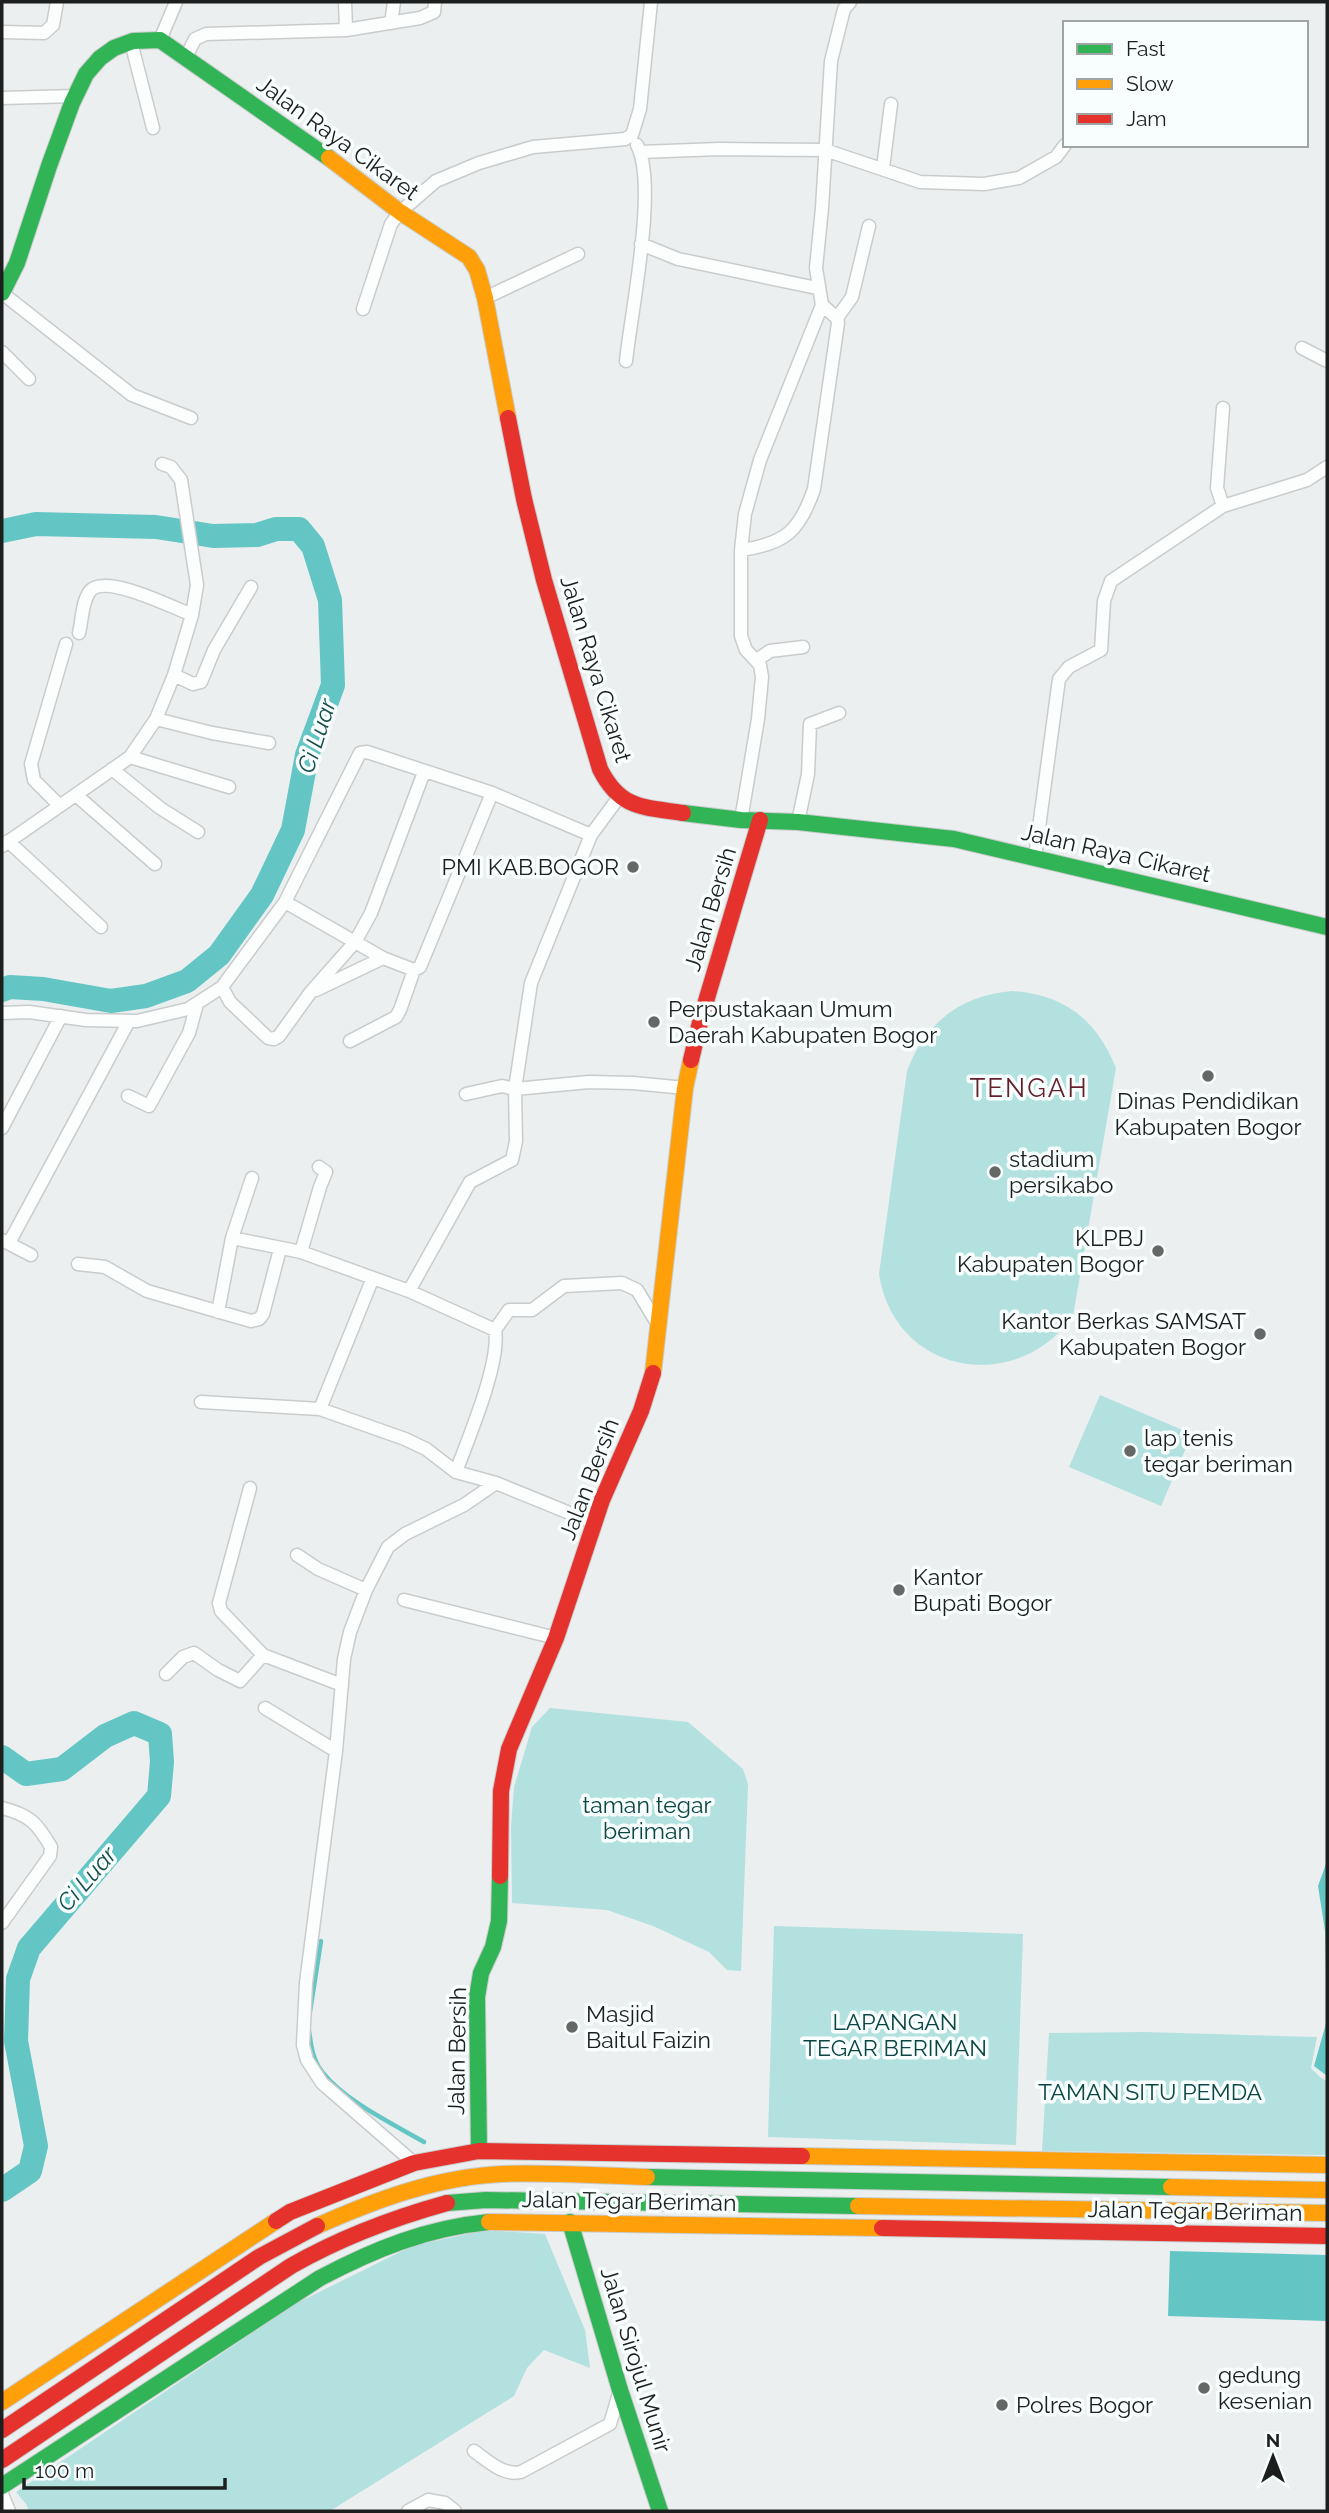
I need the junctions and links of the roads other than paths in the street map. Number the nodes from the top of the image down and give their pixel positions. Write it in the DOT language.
graph roads {
  1 [pos="57,2"];
  2 [pos="176,2"];
  3 [pos="345,2"];
  4 [pos="394,2"];
  5 [pos="435,2"];
  6 [pos="651,2"];
  7 [pos="850,2"];
  8 [pos="391,23"];
  9 [pos="346,30"];
  10 [pos="2,33"];
  11 [pos="160,40"];
  12 [pos="131,42"];
  13 [pos="186,57"];
  14 [pos="75,96"];
  15 [pos="2,99"];
  16 [pos="891,104"];
  17 [pos="153,128"];
  18 [pos="632,135"];
  19 [pos="1064,147"];
  20 [pos="825,150"];
  21 [pos="640,152"];
  22 [pos="883,168"];
  23 [pos="400,212"];
  24 [pos="869,226"];
  25 [pos="641,244"];
  26 [pos="578,254"];
  27 [pos="817,288"];
  28 [pos="2,293"];
  29 [pos="485,298"];
  30 [pos="822,304"];
  31 [pos="363,309"];
  32 [pos="837,318"];
  33 [pos="1302,348"];
  34 [pos="2,352"];
  35 [pos="626,361"];
  36 [pos="1327,361"];
  37 [pos="29,379"];
  38 [pos="1223,408"];
  39 [pos="191,418"];
  40 [pos="162,464"];
  41 [pos="1327,467"];
  42 [pos="1223,506"];
  43 [pos="741,550"];
  44 [pos="251,587"];
  45 [pos="192,615"];
  46 [pos="79,633"];
  47 [pos="66,644"];
  48 [pos="803,646"];
  49 [pos="757,660"];
  50 [pos="174,675"];
  51 [pos="839,713"];
  52 [pos="156,719"];
  53 [pos="269,743"];
  54 [pos="130,757"];
  55 [pos="112,769"];
  56 [pos="424,772"];
  57 [pos="229,787"];
  58 [pos="492,793"];
  59 [pos="76,795"];
  60 [pos="619,797"];
  61 [pos="60,806"];
  62 [pos="741,820"];
  63 [pos="760,820"];
  64 [pos="798,822"];
  65 [pos="198,832"];
  66 [pos="591,835"];
  67 [pos="5,844"];
  68 [pos="1035,857"];
  69 [pos="155,864"];
  70 [pos="285,902"];
  71 [pos="101,927"];
  72 [pos="1327,927"];
  73 [pos="355,942"];
  74 [pos="383,958"];
  75 [pos="414,970"];
  76 [pos="222,987"];
  77 [pos="310,993"];
  78 [pos="197,1004"];
  79 [pos="2,1013"];
  80 [pos="61,1016"];
  81 [pos="129,1021"];
  82 [pos="350,1041"];
  83 [pos="685,1088"];
  84 [pos="515,1089"];
  85 [pos="466,1094"];
  86 [pos="128,1096"];
  87 [pos="2,1128"];
  88 [pos="319,1167"];
  89 [pos="253,1178"];
  90 [pos="232,1238"];
  91 [pos="5,1242"];
  92 [pos="280,1249"];
  93 [pos="301,1252"];
  94 [pos="31,1255"];
  95 [pos="78,1264"];
  96 [pos="372,1280"];
  97 [pos="409,1291"];
  98 [pos="218,1312"];
  99 [pos="657,1322"];
  100 [pos="495,1330"];
  101 [pos="201,1402"];
  102 [pos="320,1409"];
  103 [pos="456,1472"];
  104 [pos="503,1486"];
  105 [pos="250,1489"];
  106 [pos="594,1523"];
  107 [pos="298,1555"];
  108 [pos="366,1590"];
  109 [pos="404,1600"];
  110 [pos="556,1638"];
  111 [pos="263,1655"];
  112 [pos="166,1674"];
  113 [pos="342,1685"];
  114 [pos="265,1708"];
  115 [pos="337,1751"];
  116 [pos="2,1808"];
  117 [pos="2,1923"];
  118 [pos="479,2151"];
  119 [pos="414,2162"];
  120 [pos="1327,2165"];
  121 [pos="1284,2189"];
  122 [pos="1327,2190"];
  123 [pos="1153,2210"];
  124 [pos="1284,2212"];
  125 [pos="1327,2213"];
  126 [pos="570,2222"];
  127 [pos="1153,2233"];
  128 [pos="1327,2236"];
  129 [pos="175,2288"];
  130 [pos="214,2318"];
  131 [pos="167,2320"];
  132 [pos="217,2345"];
  133 [pos="620,2389"];
  134 [pos="2,2402"];
  135 [pos="2,2430"];
  136 [pos="474,2451"];
  137 [pos="3,2457"];
  138 [pos="2,2486"];
  139 [pos="2,2494"];
  140 [pos="9,2511"];
  141 [pos="408,2511"];
  142 [pos="456,2511"];
  143 [pos="660,2511"];
  1 -- 10 [label="street"];
  2 -- 11 [label="street"];
  3 -- 9 [label="street"];
  4 -- 8 [label="street"];
  5 -- 8 [label="street"];
  6 -- 18 [label="street"];
  7 -- 20 [label="street"];
  8 -- 9 [label="street"];
  9 -- 13 [label="street"];
  11 -- 12 [label="main road"];
  11 -- 13 [label="main road, Jalan Raya Cikaret"];
  12 -- 14 [label="main road"];
  12 -- 17 [label="street"];
  13 -- 23 [label="main road, Jalan Raya Cikaret"];
  14 -- 15 [label="street"];
  14 -- 28 [label="main road"];
  16 -- 22 [label="street"];
  18 -- 21 [label="street"];
  18 -- 23 [label="street"];
  19 -- 22 [label="street"];
  20 -- 21 [label="street"];
  20 -- 22 [label="street"];
  20 -- 27 [label="street"];
  21 -- 25 [label="street"];
  23 -- 29 [label="main road, Jalan Raya Cikaret"];
  23 -- 31 [label="street"];
  24 -- 32 [label="street"];
  25 -- 27 [label="street"];
  25 -- 35 [label="street"];
  26 -- 29 [label="street"];
  27 -- 30 [label="street"];
  28 -- 39 [label="street"];
  29 -- 60 [label="main road, Jalan Raya Cikaret"];
  30 -- 32 [label="street"];
  30 -- 43 [label="street"];
  32 -- 43 [label="street"];
  33 -- 36 [label="street"];
  34 -- 37 [label="street"];
  38 -- 42 [label="street"];
  40 -- 45 [label="street"];
  41 -- 42 [label="street"];
  42 -- 68 [label="street"];
  43 -- 49 [label="street"];
  44 -- 50 [label="street"];
  45 -- 46 [label="street"];
  45 -- 50 [label="street"];
  47 -- 61 [label="street"];
  48 -- 49 [label="street"];
  49 -- 62 [label="street"];
  50 -- 52 [label="street"];
  51 -- 64 [label="street"];
  52 -- 53 [label="street"];
  52 -- 54 [label="street"];
  54 -- 55 [label="street"];
  54 -- 57 [label="street"];
  55 -- 59 [label="street"];
  55 -- 65 [label="street"];
  56 -- 58 [label="street"];
  56 -- 70 [label="street"];
  56 -- 73 [label="street"];
  58 -- 66 [label="street"];
  58 -- 75 [label="street"];
  59 -- 61 [label="street"];
  59 -- 69 [label="street"];
  60 -- 62 [label="main road, Jalan Raya Cikaret"];
  60 -- 66 [label="street"];
  61 -- 67 [label="street"];
  62 -- 63 [label="main road, Jalan Raya Cikaret"];
  63 -- 64 [label="main road, Jalan Raya Cikaret"];
  63 -- 83 [label="main road, Jalan Bersih"];
  64 -- 68 [label="main road, Jalan Raya Cikaret"];
  66 -- 84 [label="street"];
  67 -- 71 [label="street"];
  68 -- 72 [label="main road, Jalan Raya Cikaret"];
  70 -- 73 [label="street"];
  70 -- 76 [label="street"];
  73 -- 74 [label="street"];
  73 -- 77 [label="street"];
  74 -- 75 [label="street"];
  74 -- 77 [label="street"];
  75 -- 82 [label="street"];
  76 -- 77 [label="street"];
  76 -- 78 [label="street"];
  78 -- 81 [label="street"];
  78 -- 86 [label="street"];
  79 -- 80 [label="street"];
  80 -- 81 [label="street"];
  80 -- 87 [label="street"];
  81 -- 91 [label="street"];
  83 -- 84 [label="street"];
  83 -- 99 [label="main road, Jalan Bersih"];
  84 -- 85 [label="street"];
  84 -- 97 [label="street"];
  88 -- 93 [label="street"];
  89 -- 90 [label="street"];
  90 -- 92 [label="street"];
  90 -- 98 [label="street"];
  91 -- 94 [label="street"];
  92 -- 93 [label="street"];
  92 -- 98 [label="street"];
  93 -- 96 [label="street"];
  95 -- 98 [label="street"];
  96 -- 97 [label="street"];
  96 -- 102 [label="street"];
  97 -- 100 [label="street"];
  99 -- 100 [label="street"];
  99 -- 106 [label="main road, Jalan Bersih"];
  100 -- 103 [label="street"];
  101 -- 102 [label="street"];
  102 -- 103 [label="street"];
  103 -- 104 [label="street"];
  104 -- 106 [label="street"];
  104 -- 108 [label="street"];
  105 -- 111 [label="street"];
  106 -- 110 [label="main road, Jalan Bersih"];
  107 -- 108 [label="street"];
  108 -- 113 [label="street"];
  109 -- 110 [label="street"];
  110 -- 118 [label="main road, Jalan Bersih"];
  111 -- 112 [label="street"];
  111 -- 113 [label="street"];
  113 -- 115 [label="street"];
  114 -- 115 [label="street"];
  115 -- 119 [label="street"];
  116 -- 117 [label="street"];
  118 -- 119 [label="main road, Jalan Tegar Beriman"];
  118 -- 120 [label="main road, Jalan Tegar Beriman"];
  119 -- 129 [label="main road, Jalan Tegar Beriman"];
  121 -- 122 [label="main road, Jalan Tegar Beriman"];
  121 -- 124 [label="main road"];
  121 -- 131 [label="main road, Jalan Tegar Beriman"];
  123 -- 124 [label="main road, Jalan Tegar Beriman"];
  123 -- 127 [label="main road"];
  123 -- 130 [label="main road, Jalan Tegar Beriman"];
  124 -- 125 [label="main road, Jalan Tegar Beriman"];
  126 -- 127 [label="main road, Jalan Tegar Beriman"];
  126 -- 132 [label="main road, Jalan Tegar Beriman"];
  126 -- 133 [label="main road, Jalan Sirojul Munir"];
  127 -- 128 [label="main road, Jalan Tegar Beriman"];
  129 -- 131 [label="main road"];
  129 -- 134 [label="main road, Jalan Tegar Beriman"];
  130 -- 132 [label="main road"];
  130 -- 137 [label="main road, Jalan Tegar Beriman"];
  131 -- 135 [label="main road, Jalan Tegar Beriman"];
  132 -- 138 [label="main road, Jalan Tegar Beriman"];
  133 -- 136 [label="street"];
  133 -- 143 [label="main road, Jalan Sirojul Munir"];
  139 -- 140 [label="street"];
  141 -- 142 [label="street"];
}
